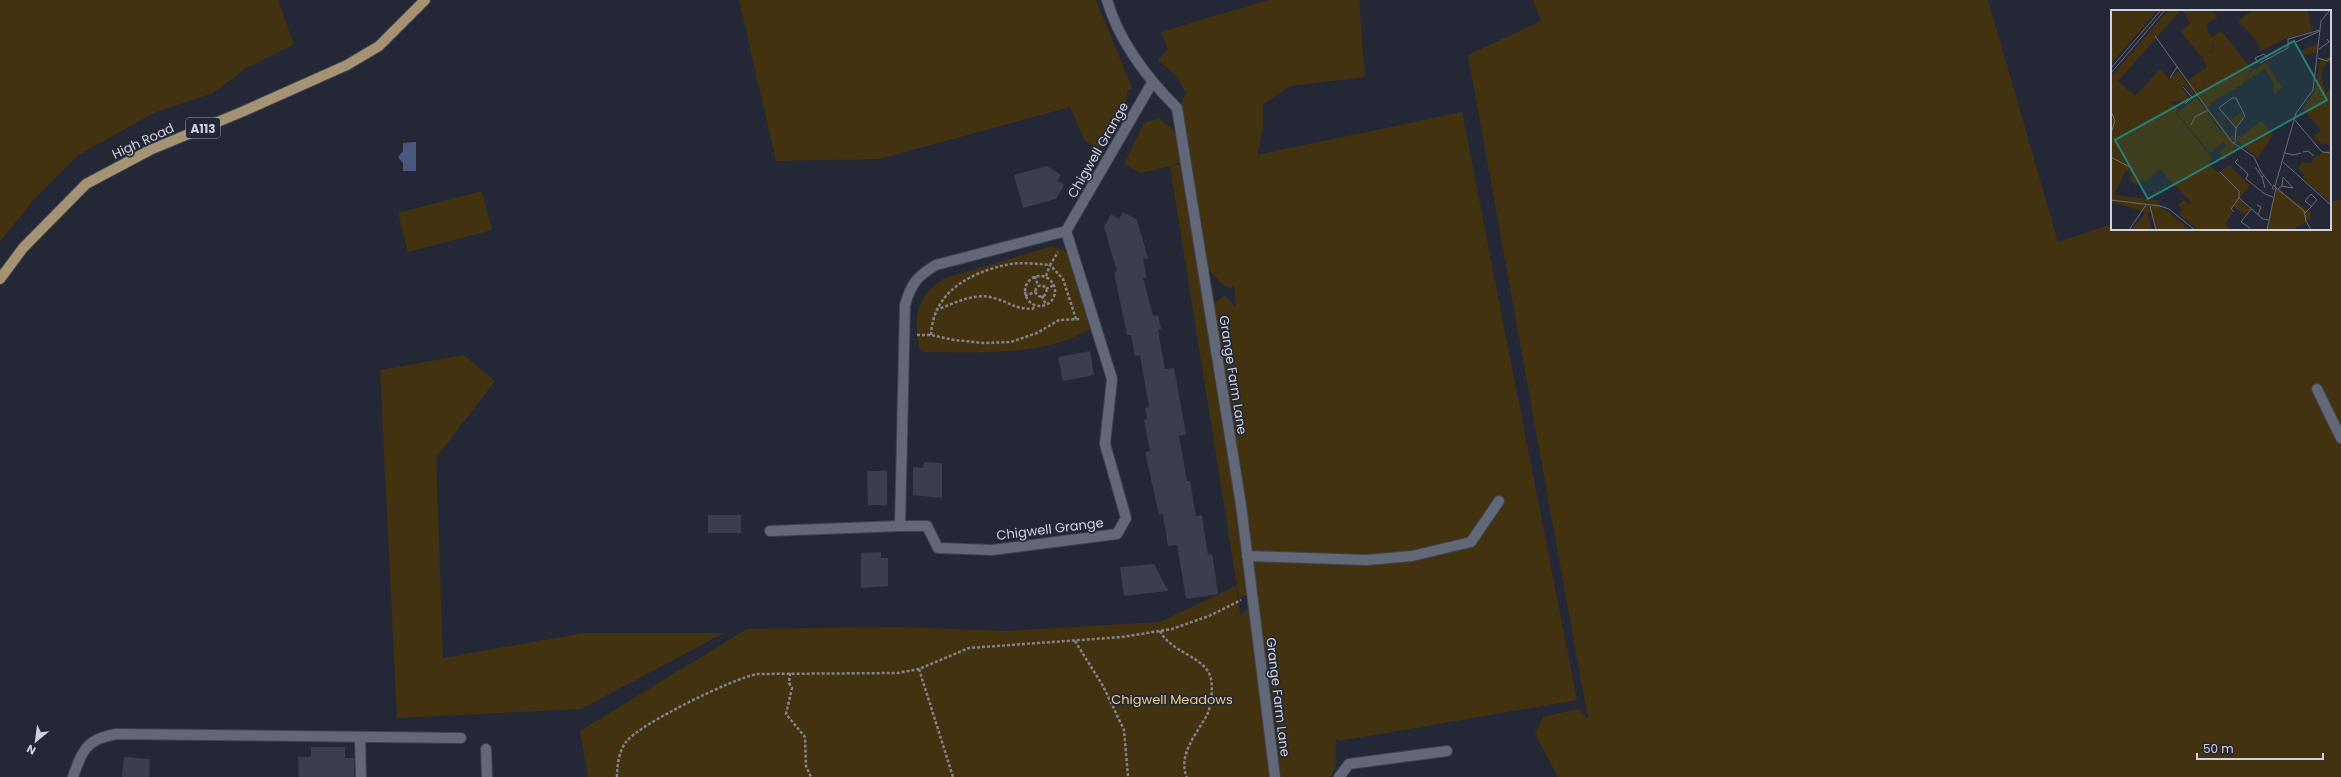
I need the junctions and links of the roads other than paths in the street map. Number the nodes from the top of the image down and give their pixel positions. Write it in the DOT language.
graph roads {
  1 [pos="425,0"];
  2 [pos="1107,0"];
  3 [pos="1152,83"];
  4 [pos="1066,231"];
  5 [pos="0,279"];
  6 [pos="2317,389"];
  7 [pos="2341,438"];
  8 [pos="1499,501"];
  9 [pos="900,526"];
  10 [pos="770,531"];
  11 [pos="1247,556"];
  12 [pos="360,738"];
  13 [pos="461,738"];
  14 [pos="486,749"];
  15 [pos="1447,751"];
  16 [pos="73,777"];
  17 [pos="361,777"];
  18 [pos="487,777"];
  19 [pos="1275,777"];
  20 [pos="1339,777"];
  1 -- 5 [label="main road, High Road / A113"];
  2 -- 3 [label="street, Grange Farm Lane"];
  3 -- 4 [label="street, Chigwell Grange"];
  3 -- 11 [label="street, Grange Farm Lane"];
  4 -- 9 [label="street"];
  4 -- 9 [label="street, Chigwell Grange"];
  6 -- 7 [label="street"];
  8 -- 11 [label="street"];
  9 -- 10 [label="street, Chigwell Grange"];
  11 -- 19 [label="street, Grange Farm Lane"];
  12 -- 13 [label="street"];
  12 -- 16 [label="street"];
  12 -- 17 [label="street"];
  14 -- 18 [label="street"];
  15 -- 20 [label="street"];
}
